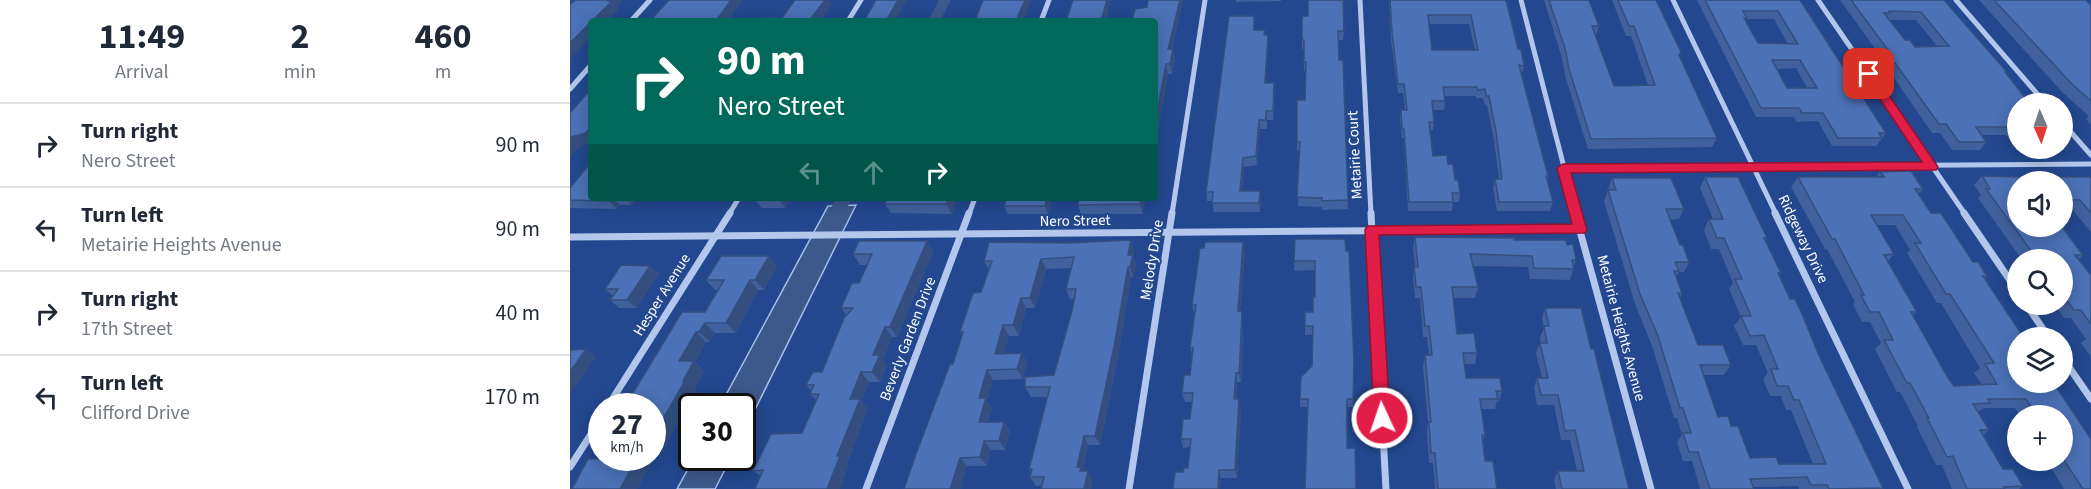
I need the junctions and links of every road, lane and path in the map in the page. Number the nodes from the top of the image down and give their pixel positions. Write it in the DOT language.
graph roads {
  1 [pos="650,0"];
  2 [pos="861,0"];
  3 [pos="1049,0"];
  4 [pos="1204,0"];
  5 [pos="1360,0"];
  6 [pos="1521,0"];
  7 [pos="1673,0"];
  8 [pos="1818,0"];
  9 [pos="1956,0"];
  10 [pos="634,18"];
  11 [pos="850,18"];
  12 [pos="1042,18"];
  13 [pos="588,68"];
  14 [pos="570,89"];
  15 [pos="2036,93"];
  16 [pos="2073,135"];
  17 [pos="2091,155"];
  18 [pos="2091,164"];
  19 [pos="1753,167"];
  20 [pos="1932,167"];
  21 [pos="1563,168"];
  22 [pos="737,201"];
  23 [pos="974,201"];
  24 [pos="1372,230"];
  25 [pos="1580,230"];
  26 [pos="1168,232"];
  27 [pos="961,235"];
  28 [pos="715,236"];
  29 [pos="570,237"];
  30 [pos="2007,276"];
  31 [pos="2073,373"];
  32 [pos="616,393"];
  33 [pos="2091,399"];
  34 [pos="588,439"];
  35 [pos="570,467"];
  36 [pos="866,489"];
  37 [pos="1129,489"];
  38 [pos="1386,489"];
  39 [pos="1652,489"];
  40 [pos="1908,489"];
  1 -- 10 [label="street"];
  2 -- 11 [label="street"];
  3 -- 12 [label="street"];
  4 -- 26 [label="street, Melody Drive"];
  5 -- 24 [label="street, Metairie Court"];
  6 -- 21 [label="street, Metairie Heights Avenue"];
  7 -- 19 [label="street, Ridgeway Drive"];
  8 -- 20 [label="street"];
  9 -- 15 [label="street"];
  13 -- 14 [label="street"];
  16 -- 17 [label="street"];
  18 -- 20 [label="street"];
  19 -- 20 [label="street"];
  19 -- 21 [label="street"];
  19 -- 40 [label="street, Ridgeway Drive"];
  20 -- 30 [label="street"];
  21 -- 25 [label="street, Metairie Heights Avenue"];
  22 -- 28 [label="street, Hesper Avenue"];
  23 -- 27 [label="street, Beverly Garden Drive"];
  24 -- 25 [label="street, Nero Street"];
  24 -- 26 [label="street, Nero Street"];
  24 -- 38 [label="street, Metairie Court"];
  25 -- 39 [label="street, Metairie Heights Avenue"];
  26 -- 27 [label="street, Nero Street"];
  26 -- 37 [label="street, Melody Drive"];
  27 -- 28 [label="street, Nero Street"];
  27 -- 36 [label="street, Beverly Garden Drive"];
  28 -- 29 [label="street, Nero Street"];
  28 -- 32 [label="street, Hesper Avenue"];
  31 -- 33 [label="street"];
  34 -- 35 [label="street"];
}
